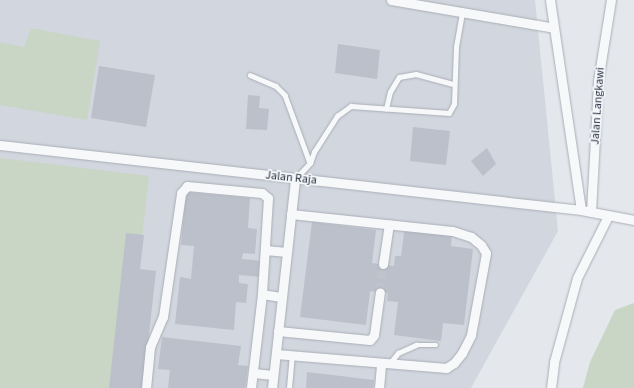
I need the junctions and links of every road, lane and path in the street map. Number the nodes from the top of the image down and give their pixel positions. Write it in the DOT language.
graph roads {
  1 [pos="391,0"];
  2 [pos="550,0"];
  3 [pos="611,0"];
  4 [pos="462,12"];
  5 [pos="554,28"];
  6 [pos="250,75"];
  7 [pos="454,84"];
  8 [pos="386,109"];
  9 [pos="0,145"];
  10 [pos="310,163"];
  11 [pos="295,179"];
  12 [pos="581,210"];
  13 [pos="591,212"];
  14 [pos="291,214"];
  15 [pos="608,216"];
  16 [pos="634,220"];
  17 [pos="388,224"];
  18 [pos="265,250"];
  19 [pos="287,252"];
  20 [pos="383,264"];
  21 [pos="380,292"];
  22 [pos="262,294"];
  23 [pos="282,297"];
  24 [pos="278,331"];
  25 [pos="436,345"];
  26 [pos="276,354"];
  27 [pos="292,356"];
  28 [pos="385,365"];
  29 [pos="253,372"];
  30 [pos="273,375"];
  31 [pos="146,388"];
  32 [pos="251,388"];
  33 [pos="272,388"];
  34 [pos="289,388"];
  35 [pos="379,388"];
  36 [pos="550,388"];
  1 -- 4 [label="street"];
  2 -- 5 [label="street"];
  3 -- 13 [label="street, Jalan Langkawi"];
  4 -- 5 [label="street"];
  4 -- 7 [label="lane"];
  5 -- 12 [label="street"];
  6 -- 10 [label="lane"];
  7 -- 8 [label="lane"];
  7 -- 8 [label="lane"];
  8 -- 10 [label="lane"];
  9 -- 11 [label="street, Jalan Raja"];
  10 -- 11 [label="lane"];
  11 -- 12 [label="street, Jalan Raja"];
  11 -- 14 [label="street"];
  12 -- 13 [label="street, Jalan Raja"];
  13 -- 15 [label="street, Jalan Raja"];
  14 -- 17 [label="street"];
  14 -- 19 [label="street"];
  15 -- 16 [label="street, Jalan Raja"];
  15 -- 36 [label="street"];
  17 -- 20 [label="street"];
  17 -- 28 [label="street"];
  18 -- 19 [label="street"];
  18 -- 22 [label="street"];
  18 -- 31 [label="street"];
  19 -- 23 [label="street"];
  21 -- 24 [label="street"];
  22 -- 23 [label="street"];
  22 -- 29 [label="street"];
  23 -- 24 [label="street"];
  24 -- 26 [label="street"];
  25 -- 28 [label="lane"];
  26 -- 27 [label="street"];
  26 -- 30 [label="street"];
  27 -- 28 [label="street"];
  27 -- 34 [label="lane"];
  28 -- 35 [label="street"];
  29 -- 30 [label="street"];
  29 -- 32 [label="street"];
  30 -- 33 [label="street"];
}
